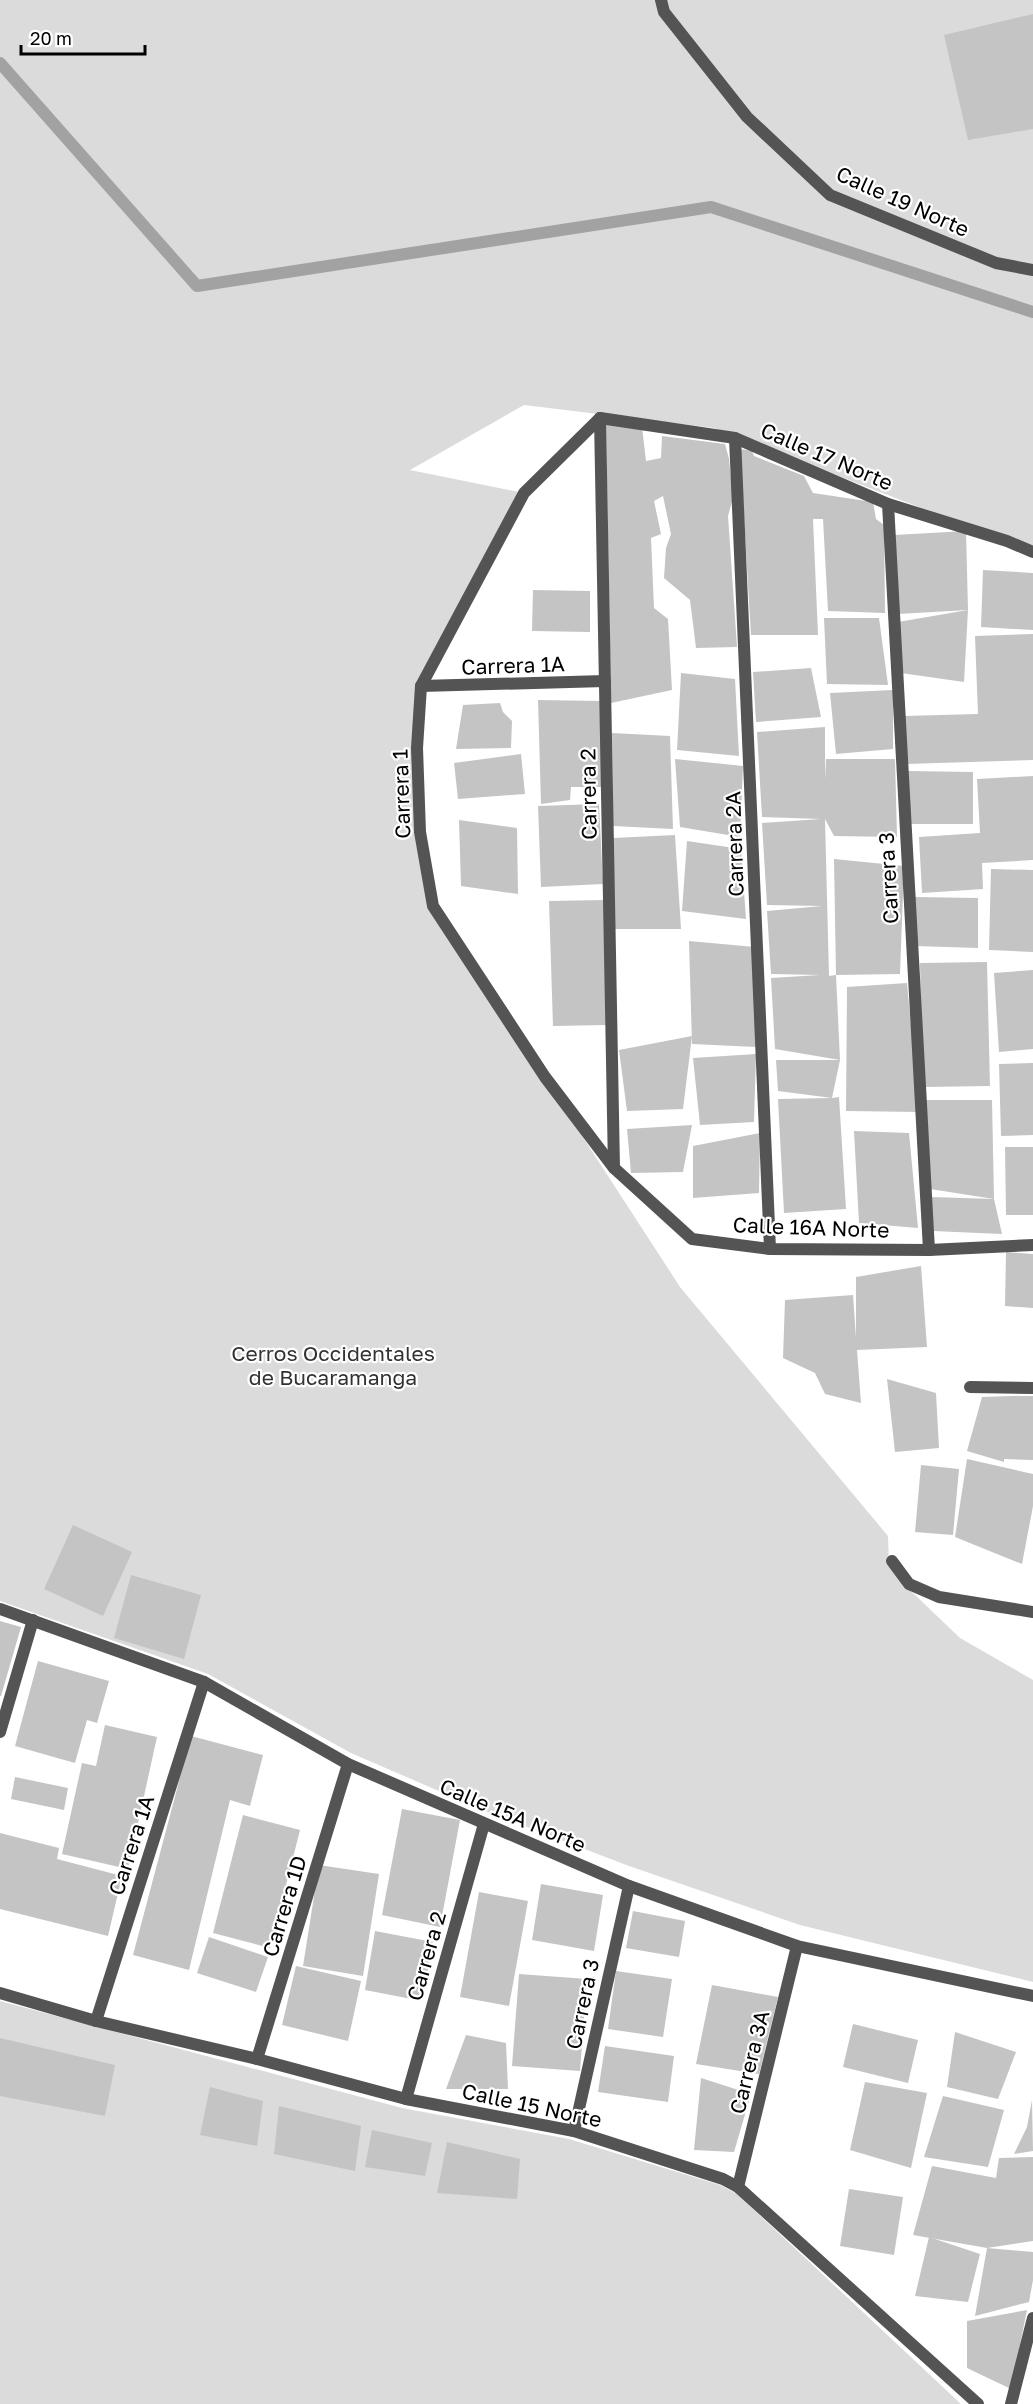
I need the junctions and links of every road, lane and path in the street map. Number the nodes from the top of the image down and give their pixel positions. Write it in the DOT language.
graph roads {
  1 [pos="661,0"];
  2 [pos="1033,270"];
  3 [pos="600,418"];
  4 [pos="735,438"];
  5 [pos="888,504"];
  6 [pos="1033,552"];
  7 [pos="605,681"];
  8 [pos="421,687"];
  9 [pos="614,1168"];
  10 [pos="1033,1245"];
  11 [pos="770,1249"];
  12 [pos="929,1250"];
  13 [pos="970,1387"];
  14 [pos="1033,1388"];
  15 [pos="892,1561"];
  16 [pos="0,1609"];
  17 [pos="1033,1612"];
  18 [pos="33,1620"];
  19 [pos="204,1682"];
  20 [pos="0,1732"];
  21 [pos="348,1764"];
  22 [pos="484,1824"];
  23 [pos="629,1886"];
  24 [pos="797,1946"];
  25 [pos="0,1993"];
  26 [pos="1033,1996"];
  27 [pos="96,2021"];
  28 [pos="257,2059"];
  29 [pos="406,2098"];
  30 [pos="574,2131"];
  31 [pos="738,2187"];
  32 [pos="1033,2318"];
  33 [pos="978,2404"];
  34 [pos="1011,2404"];
  1 -- 2 [label="street, Calle 19 Norte"];
  3 -- 4 [label="street, Calle 17 Norte"];
  3 -- 7 [label="street, Carrera 2"];
  3 -- 8 [label="street, Carrera 1"];
  4 -- 5 [label="street, Calle 17 Norte"];
  4 -- 11 [label="street, Carrera 2A"];
  5 -- 6 [label="street, Calle 17 Norte"];
  5 -- 12 [label="street, Carrera 3"];
  7 -- 8 [label="street, Carrera 1A"];
  7 -- 9 [label="street, Carrera 2"];
  8 -- 9 [label="street, Carrera 1"];
  9 -- 11 [label="street, Calle 16A Norte"];
  10 -- 12 [label="street, Calle 16A Norte"];
  11 -- 12 [label="street, Calle 16A Norte"];
  13 -- 14 [label="street"];
  15 -- 17 [label="street"];
  16 -- 18 [label="street, Calle 15A Norte"];
  18 -- 19 [label="street, Calle 15A Norte"];
  18 -- 20 [label="street"];
  19 -- 21 [label="street, Calle 15A Norte"];
  19 -- 27 [label="street, Carrera 1A"];
  21 -- 22 [label="street, Calle 15A Norte"];
  21 -- 28 [label="street, Carrera 1D"];
  22 -- 23 [label="street, Calle 15A Norte"];
  22 -- 29 [label="street, Carrera 2"];
  23 -- 24 [label="street, Calle 15A Norte"];
  23 -- 30 [label="street, Carrera 3"];
  24 -- 26 [label="street, Calle 15A Norte"];
  24 -- 31 [label="street, Carrera 3A"];
  25 -- 27 [label="street, Calle 15 Norte"];
  27 -- 28 [label="street, Calle 15 Norte"];
  28 -- 29 [label="street, Calle 15 Norte"];
  29 -- 30 [label="street, Calle 15 Norte"];
  30 -- 31 [label="street, Calle 15 Norte"];
  31 -- 33 [label="street, Calle 15 Norte"];
  32 -- 34 [label="street"];
}
